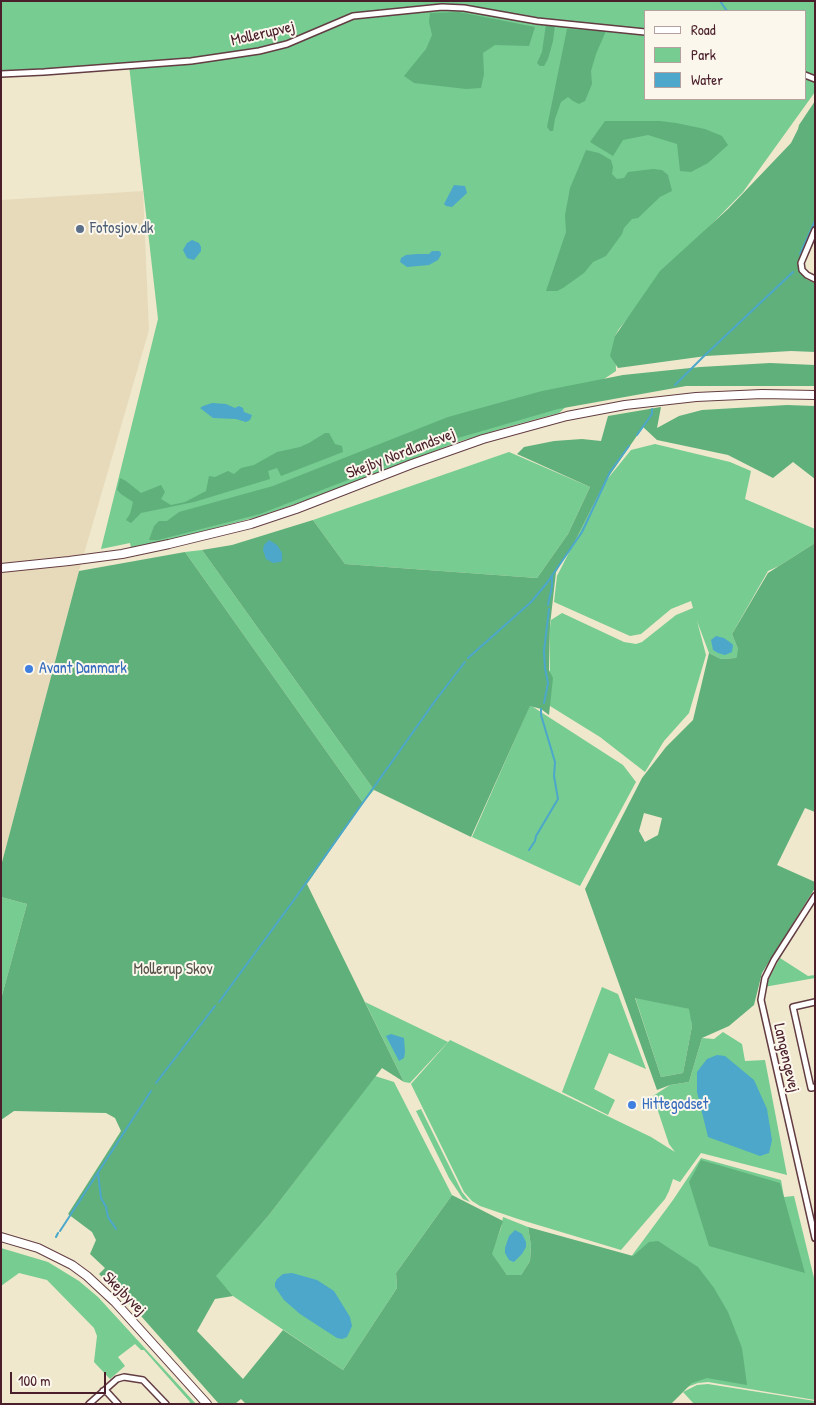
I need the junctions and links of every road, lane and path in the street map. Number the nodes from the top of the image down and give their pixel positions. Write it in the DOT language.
graph roads {
  1 [pos="644,32"];
  2 [pos="1,74"];
  3 [pos="815,230"];
  4 [pos="815,279"];
  5 [pos="815,395"];
  6 [pos="1,568"];
  7 [pos="815,896"];
  8 [pos="815,1002"];
  9 [pos="815,1087"];
  10 [pos="1,1237"];
  11 [pos="815,1238"];
  12 [pos="103,1391"];
  13 [pos="205,1403"];
  14 [pos="89,1404"];
  15 [pos="118,1404"];
  16 [pos="166,1404"];
  1 -- 2 [label="street, Mollerupvej"];
  3 -- 4 [label="street"];
  5 -- 6 [label="street, Skejby Nordlandsvej"];
  7 -- 11 [label="street, Langengevej"];
  8 -- 9 [label="street"];
  10 -- 13 [label="street, Skejbyvej"];
  12 -- 14 [label="street"];
  12 -- 15 [label="street"];
  12 -- 16 [label="street"];
}
